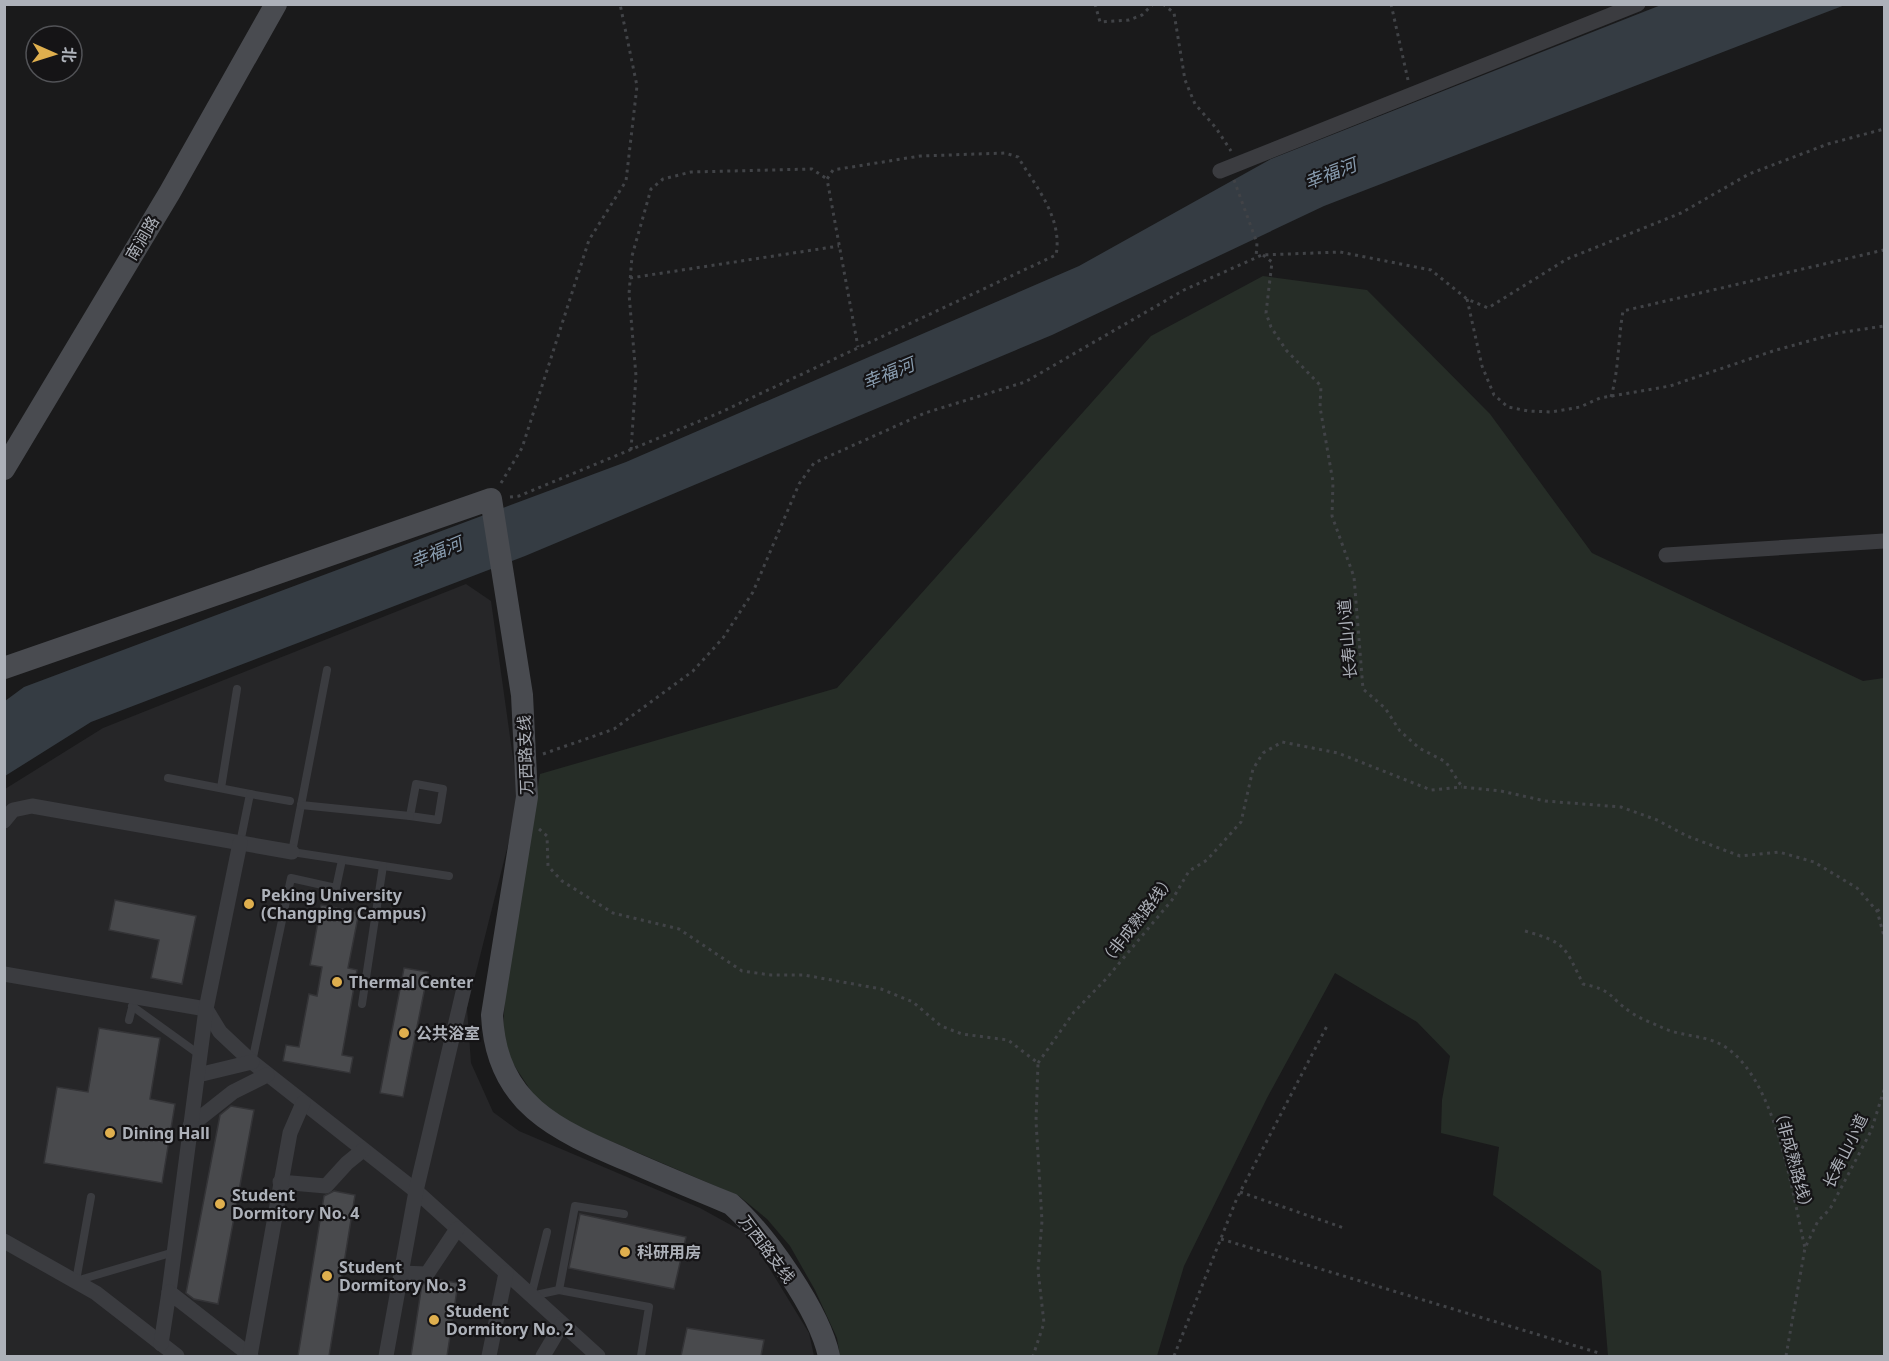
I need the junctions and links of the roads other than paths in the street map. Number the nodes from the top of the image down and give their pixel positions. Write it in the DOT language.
graph roads {
  1 [pos="276,4"];
  2 [pos="1638,4"];
  3 [pos="1229,167"];
  4 [pos="4,469"];
  5 [pos="1884,541"];
  6 [pos="1666,555"];
  7 [pos="4,668"];
  8 [pos="327,670"];
  9 [pos="237,689"];
  10 [pos="168,778"];
  11 [pos="220,788"];
  12 [pos="250,794"];
  13 [pos="290,801"];
  14 [pos="301,805"];
  15 [pos="410,816"];
  16 [pos="4,821"];
  17 [pos="240,843"];
  18 [pos="292,852"];
  19 [pos="342,860"];
  20 [pos="383,866"];
  21 [pos="449,876"];
  22 [pos="4,975"];
  23 [pos="464,988"];
  24 [pos="133,1001"];
  25 [pos="362,1004"];
  26 [pos="206,1009"];
  27 [pos="129,1020"];
  28 [pos="200,1055"];
  29 [pos="252,1062"];
  30 [pos="198,1075"];
  31 [pos="267,1075"];
  32 [pos="303,1103"];
  33 [pos="190,1126"];
  34 [pos="363,1150"];
  35 [pos="280,1182"];
  36 [pos="416,1191"];
  37 [pos="91,1197"];
  38 [pos="624,1214"];
  39 [pos="457,1229"];
  40 [pos="547,1232"];
  41 [pos="4,1241"];
  42 [pos="174,1252"];
  43 [pos="401,1273"];
  44 [pos="506,1273"];
  45 [pos="76,1281"];
  46 [pos="559,1290"];
  47 [pos="168,1292"];
  48 [pos="531,1296"];
  49 [pos="562,1324"];
  50 [pos="161,1344"];
  51 [pos="177,1356"];
  52 [pos="250,1356"];
  53 [pos="386,1356"];
  54 [pos="489,1356"];
  55 [pos="543,1356"];
  56 [pos="598,1356"];
  57 [pos="641,1356"];
  58 [pos="829,1356"];
  1 -- 4 [label="street, 南涧路"];
  2 -- 3 [label="street"];
  5 -- 6 [label="street"];
  7 -- 58 [label="street, 万西路支线"];
  8 -- 14 [label="lane"];
  9 -- 11 [label="lane"];
  10 -- 11 [label="lane"];
  11 -- 12 [label="lane"];
  12 -- 13 [label="lane"];
  12 -- 17 [label="lane"];
  14 -- 15 [label="lane"];
  14 -- 18 [label="lane"];
  15 -- 15 [label="lane"];
  16 -- 17 [label="street"];
  17 -- 18 [label="street"];
  17 -- 26 [label="street"];
  18 -- 19 [label="lane"];
  19 -- 20 [label="lane"];
  19 -- 29 [label="lane"];
  20 -- 21 [label="lane"];
  20 -- 25 [label="lane"];
  22 -- 24 [label="street"];
  23 -- 36 [label="street"];
  24 -- 26 [label="street"];
  24 -- 27 [label="lane"];
  24 -- 28 [label="lane"];
  26 -- 28 [label="street"];
  26 -- 29 [label="street"];
  28 -- 30 [label="street"];
  29 -- 30 [label="street"];
  29 -- 31 [label="street"];
  30 -- 33 [label="street"];
  31 -- 32 [label="street"];
  31 -- 33 [label="street"];
  32 -- 34 [label="street"];
  32 -- 35 [label="street"];
  33 -- 42 [label="street"];
  34 -- 35 [label="street"];
  34 -- 36 [label="street"];
  35 -- 52 [label="street"];
  36 -- 39 [label="street"];
  36 -- 43 [label="street"];
  37 -- 45 [label="lane"];
  38 -- 46 [label="lane"];
  39 -- 43 [label="street"];
  39 -- 44 [label="street"];
  40 -- 48 [label="lane"];
  41 -- 45 [label="street"];
  42 -- 45 [label="lane"];
  42 -- 47 [label="street"];
  43 -- 53 [label="street"];
  44 -- 48 [label="street"];
  44 -- 54 [label="street"];
  45 -- 50 [label="street"];
  46 -- 48 [label="lane"];
  46 -- 57 [label="lane"];
  47 -- 50 [label="street"];
  47 -- 52 [label="street"];
  48 -- 49 [label="street"];
  49 -- 55 [label="street"];
  49 -- 56 [label="street"];
  50 -- 51 [label="street"];
}
